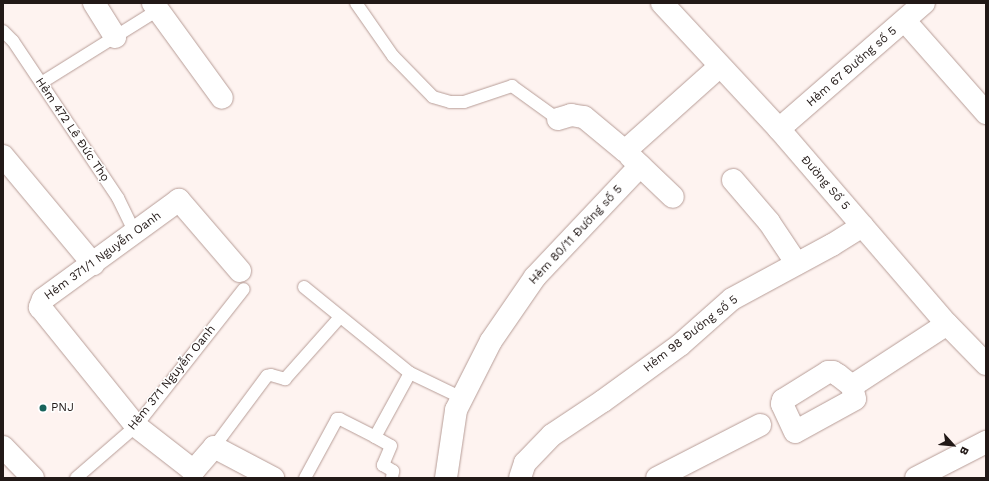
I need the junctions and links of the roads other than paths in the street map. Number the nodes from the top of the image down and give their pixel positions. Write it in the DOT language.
graph roads {
  1 [pos="94,3"];
  2 [pos="356,3"];
  3 [pos="662,3"];
  4 [pos="924,3"];
  5 [pos="155,7"];
  6 [pos="905,21"];
  7 [pos="3,30"];
  8 [pos="115,37"];
  9 [pos="720,66"];
  10 [pos="41,83"];
  11 [pos="222,98"];
  12 [pos="986,113"];
  13 [pos="558,119"];
  14 [pos="779,129"];
  15 [pos="625,151"];
  16 [pos="3,156"];
  17 [pos="640,166"];
  18 [pos="734,180"];
  19 [pos="673,198"];
  20 [pos="863,226"];
  21 [pos="135,233"];
  22 [pos="93,264"];
  23 [pos="797,264"];
  24 [pos="242,280"];
  25 [pos="304,288"];
  26 [pos="340,317"];
  27 [pos="947,324"];
  28 [pos="986,364"];
  29 [pos="410,373"];
  30 [pos="852,386"];
  31 [pos="459,404"];
  32 [pos="760,425"];
  33 [pos="136,426"];
  34 [pos="375,437"];
  35 [pos="986,442"];
  36 [pos="3,447"];
  37 [pos="214,447"];
  38 [pos="33,478"];
  39 [pos="76,478"];
  40 [pos="273,478"];
  41 [pos="305,478"];
  42 [pos="392,478"];
  43 [pos="446,478"];
  44 [pos="520,478"];
  45 [pos="657,478"];
  46 [pos="916,478"];
  1 -- 8 [label="street"];
  2 -- 13 [label="lane"];
  3 -- 9 [label="street, Đường Số 5"];
  4 -- 6 [label="street, Hẻm 67 Đường số 5"];
  5 -- 8 [label="lane"];
  5 -- 11 [label="street"];
  6 -- 12 [label="street"];
  6 -- 14 [label="street, Hẻm 67 Đường số 5"];
  7 -- 10 [label="lane, Hẻm 472 Lê Đức Thọ"];
  8 -- 10 [label="lane"];
  9 -- 14 [label="street, Đường Số 5"];
  9 -- 15 [label="street"];
  10 -- 21 [label="lane, Hẻm 472 Lê Đức Thọ"];
  13 -- 15 [label="street"];
  14 -- 20 [label="street, Đường Số 5"];
  15 -- 17 [label="street"];
  16 -- 22 [label="street"];
  17 -- 19 [label="street"];
  17 -- 31 [label="street, Hẻm 80/11 Đường số 5"];
  18 -- 23 [label="street"];
  20 -- 23 [label="street, Hẻm 98 Đường số 5"];
  20 -- 27 [label="street, Đường Số 5"];
  21 -- 22 [label="street, Hẻm 371/1 Nguyễn Oanh"];
  21 -- 24 [label="street, Hẻm 371/1 Nguyễn Oanh"];
  22 -- 33 [label="street, Hẻm 371/1 Nguyễn Oanh"];
  23 -- 44 [label="street, Hẻm 98 Đường số 5"];
  24 -- 33 [label="lane, Hẻm 371 Nguyễn Oanh"];
  25 -- 26 [label="lane"];
  26 -- 29 [label="lane"];
  26 -- 37 [label="lane"];
  27 -- 28 [label="street, Đường Số 5"];
  27 -- 30 [label="street"];
  29 -- 31 [label="lane"];
  29 -- 34 [label="lane"];
  31 -- 43 [label="street, Hẻm 80/11 Đường số 5"];
  32 -- 45 [label="street"];
  33 -- 37 [label="street"];
  33 -- 39 [label="lane, Hẻm 371 Nguyễn Oanh"];
  34 -- 41 [label="lane"];
  34 -- 42 [label="lane"];
  35 -- 46 [label="street"];
  36 -- 38 [label="street"];
  37 -- 40 [label="street"];
}
